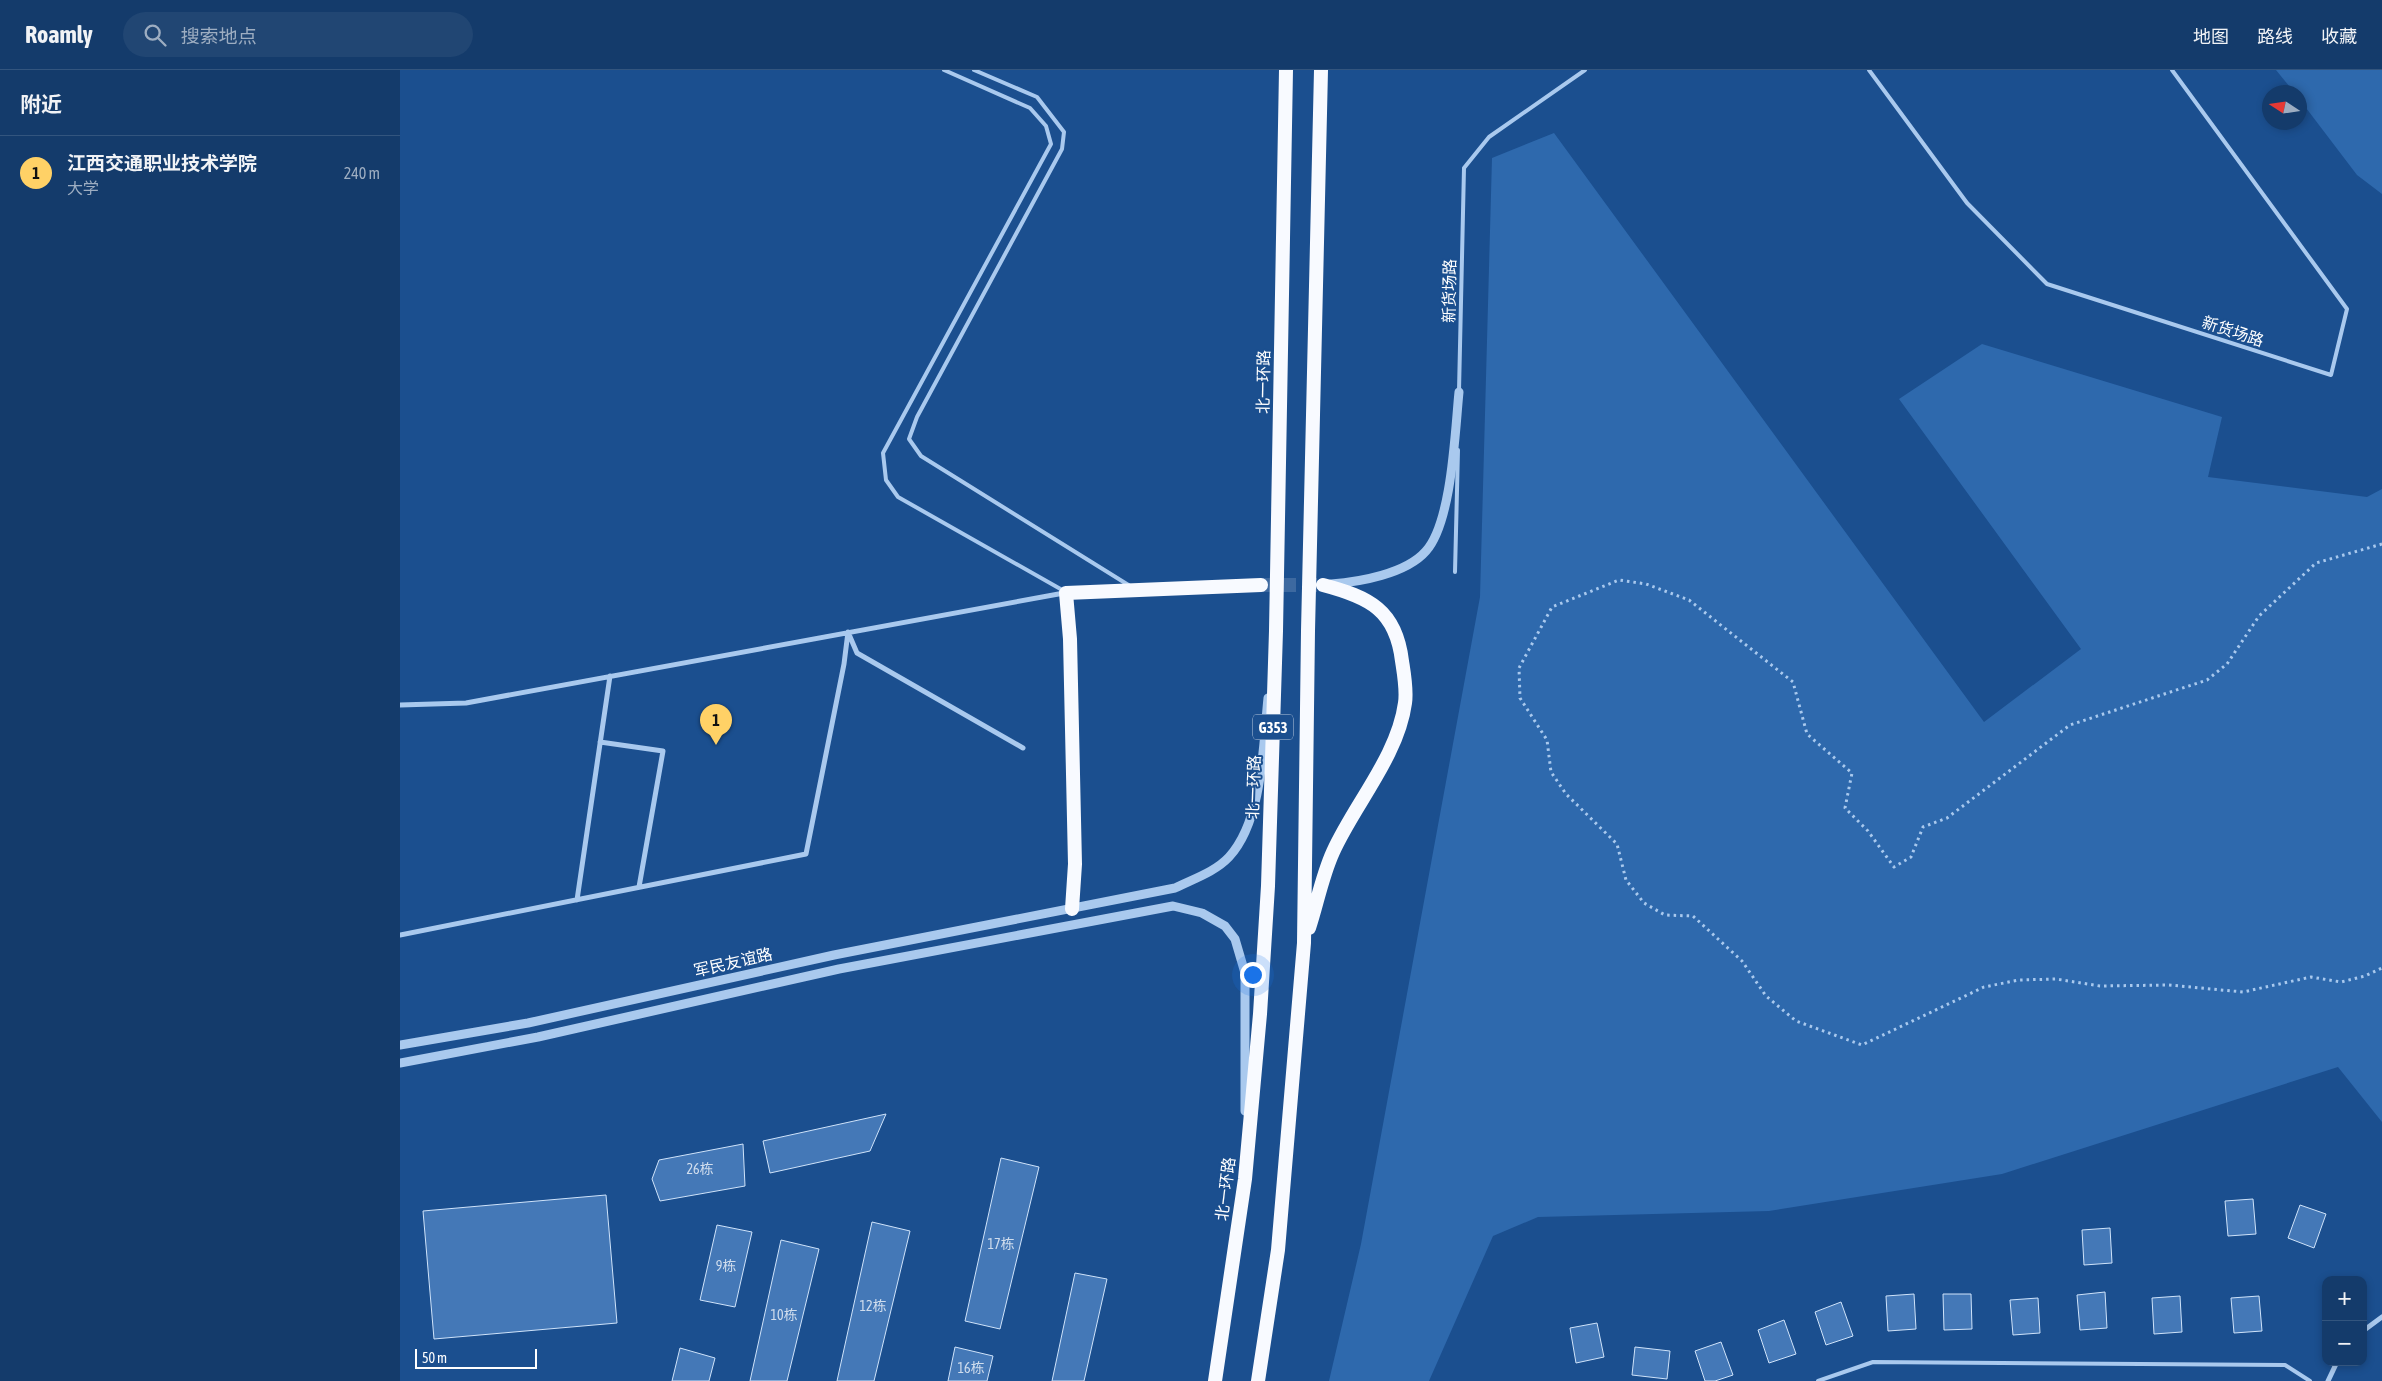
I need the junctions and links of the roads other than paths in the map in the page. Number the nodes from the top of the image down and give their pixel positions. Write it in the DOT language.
graph roads {
  1 [pos="944,70"];
  2 [pos="974,70"];
  3 [pos="1286,70"];
  4 [pos="1321,70"];
  5 [pos="1585,70"];
  6 [pos="1869,70"];
  7 [pos="2172,70"];
  8 [pos="1459,392"];
  9 [pos="1455,572"];
  10 [pos="1323,585"];
  11 [pos="1261,586"];
  12 [pos="1137,590"];
  13 [pos="1066,593"];
  14 [pos="1276,631"];
  15 [pos="848,632"];
  16 [pos="610,676"];
  17 [pos="400,704"];
  18 [pos="600,742"];
  19 [pos="1023,748"];
  20 [pos="639,887"];
  21 [pos="577,900"];
  22 [pos="1072,909"];
  23 [pos="400,935"];
  24 [pos="1304,943"];
  25 [pos="400,1046"];
  26 [pos="400,1063"];
  27 [pos="1245,1178"];
  28 [pos="2382,1317"];
  29 [pos="2367,1328"];
  30 [pos="2335,1366"];
  31 [pos="1215,1381"];
  32 [pos="1258,1381"];
  33 [pos="1818,1381"];
  34 [pos="2310,1381"];
  35 [pos="2328,1381"];
  1 -- 13 [label="lane"];
  2 -- 12 [label="lane"];
  3 -- 14 [label="highway, 北一环路 / G353"];
  4 -- 24 [label="highway, G353"];
  5 -- 8 [label="lane, 新货场路"];
  6 -- 7 [label="lane, 新货场路"];
  8 -- 9 [label="lane, 新货场路"];
  8 -- 10 [label="street"];
  10 -- 24 [label="highway"];
  11 -- 12 [label="highway"];
  12 -- 13 [label="highway"];
  13 -- 15 [label="street"];
  13 -- 22 [label="highway"];
  14 -- 22 [label="street, 军民友谊路"];
  14 -- 27 [label="highway, 北一环路 / G353"];
  15 -- 16 [label="street"];
  15 -- 19 [label="street"];
  15 -- 20 [label="street"];
  16 -- 17 [label="street"];
  16 -- 18 [label="street"];
  18 -- 20 [label="street"];
  18 -- 21 [label="street"];
  20 -- 21 [label="street"];
  21 -- 23 [label="street"];
  22 -- 25 [label="street, 军民友谊路"];
  24 -- 32 [label="highway, G353"];
  26 -- 27 [label="street, 军民友谊路"];
  27 -- 31 [label="highway, 北一环路 / G353"];
  28 -- 29 [label="street"];
  30 -- 35 [label="street"];
  33 -- 34 [label="lane"];
}
